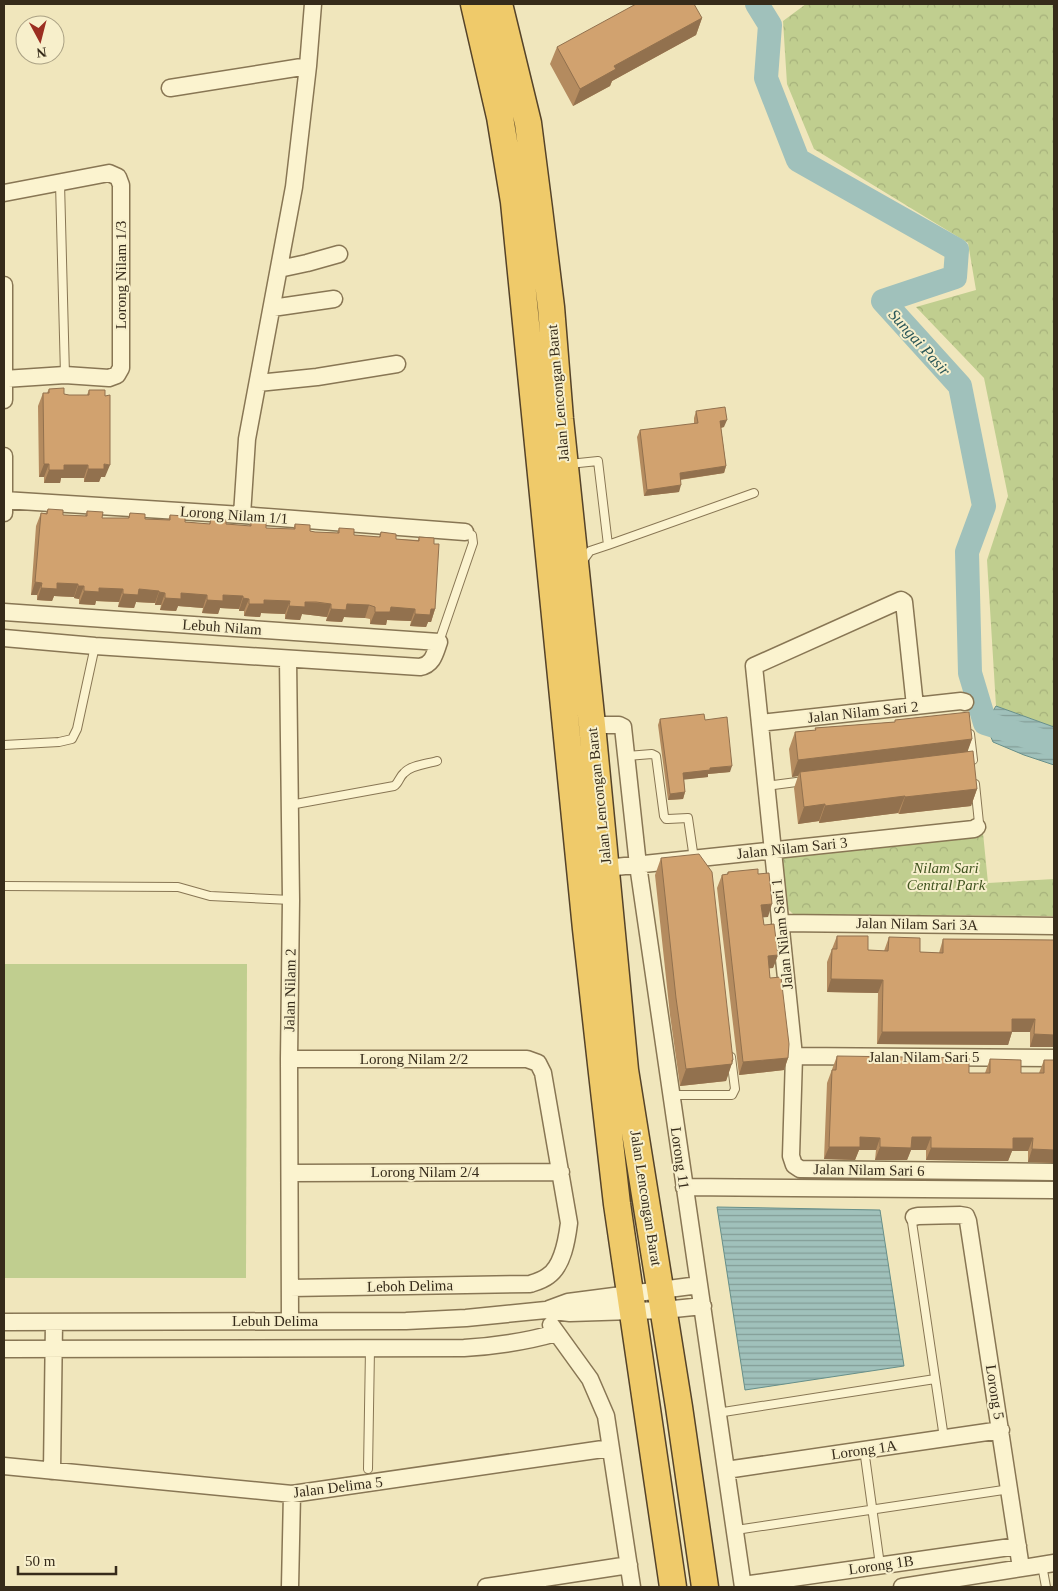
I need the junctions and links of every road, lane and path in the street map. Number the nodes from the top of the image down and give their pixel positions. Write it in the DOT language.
graph roads {
  1 [pos="313,4"];
  2 [pos="474,4"];
  3 [pos="499,4"];
  4 [pos="308,66"];
  5 [pos="170,88"];
  6 [pos="60,183"];
  7 [pos="4,193"];
  8 [pos="339,254"];
  9 [pos="279,269"];
  10 [pos="4,286"];
  11 [pos="334,299"];
  12 [pos="4,306"];
  13 [pos="272,308"];
  14 [pos="4,362"];
  15 [pos="397,364"];
  16 [pos="65,375"];
  17 [pos="4,379"];
  18 [pos="258,383"];
  19 [pos="4,400"];
  20 [pos="4,456"];
  21 [pos="564,464"];
  22 [pos="754,493"];
  23 [pos="4,500"];
  24 [pos="4,513"];
  25 [pos="242,515"];
  26 [pos="465,532"];
  27 [pos="608,545"];
  28 [pos="576,570"];
  29 [pos="4,612"];
  30 [pos="4,638"];
  31 [pos="439,642"];
  32 [pos="94,646"];
  33 [pos="288,659"];
  34 [pos="966,704"];
  35 [pos="915,706"];
  36 [pos="760,723"];
  37 [pos="592,725"];
  38 [pos="968,725"];
  39 [pos="4,745"];
  40 [pos="627,756"];
  41 [pos="437,762"];
  42 [pos="973,762"];
  43 [pos="963,763"];
  44 [pos="974,770"];
  45 [pos="974,779"];
  46 [pos="816,780"];
  47 [pos="766,786"];
  48 [pos="290,805"];
  49 [pos="978,826"];
  50 [pos="773,849"];
  51 [pos="704,861"];
  52 [pos="638,865"];
  53 [pos="606,868"];
  54 [pos="4,886"];
  55 [pos="292,900"];
  56 [pos="780,923"];
  57 [pos="1054,926"];
  58 [pos="730,1050"];
  59 [pos="794,1056"];
  60 [pos="1054,1058"];
  61 [pos="290,1059"];
  62 [pos="671,1095"];
  63 [pos="561,1172"];
  64 [pos="1054,1172"];
  65 [pos="290,1173"];
  66 [pos="684,1187"];
  67 [pos="1054,1190"];
  68 [pos="914,1217"];
  69 [pos="699,1285"];
  70 [pos="290,1288"];
  71 [pos="662,1300"];
  72 [pos="632,1302"];
  73 [pos="702,1306"];
  74 [pos="546,1310"];
  75 [pos="4,1322"];
  76 [pos="54,1322"];
  77 [pos="290,1322"];
  78 [pos="556,1333"];
  79 [pos="4,1349"];
  80 [pos="54,1349"];
  81 [pos="370,1349"];
  82 [pos="935,1380"];
  83 [pos="717,1412"];
  84 [pos="1001,1430"];
  85 [pos="944,1438"];
  86 [pos="610,1448"];
  87 [pos="864,1450"];
  88 [pos="4,1466"];
  89 [pos="368,1469"];
  90 [pos="726,1470"];
  91 [pos="52,1471"];
  92 [pos="1010,1489"];
  93 [pos="292,1494"];
  94 [pos="872,1509"];
  95 [pos="736,1530"];
  96 [pos="1018,1546"];
  97 [pos="1048,1564"];
  98 [pos="629,1565"];
  99 [pos="880,1565"];
  100 [pos="1022,1568"];
  101 [pos="982,1581"];
  102 [pos="743,1586"];
  103 [pos="925,1586"];
  104 [pos="290,1587"];
  105 [pos="486,1587"];
  106 [pos="632,1587"];
  107 [pos="673,1587"];
  108 [pos="705,1587"];
  109 [pos="902,1587"];
  110 [pos="1046,1587"];
  1 -- 4 [label="street"];
  2 -- 72 [label="highway, Jalan Lencongan Barat"];
  3 -- 21 [label="highway, Jalan Lencongan Barat"];
  4 -- 5 [label="street"];
  4 -- 9 [label="street"];
  6 -- 7 [label="street, Lorong Nilam 1/3"];
  6 -- 16 [label="lane"];
  6 -- 16 [label="street, Lorong Nilam 1/3"];
  8 -- 9 [label="street"];
  9 -- 13 [label="street"];
  10 -- 12 [label="street"];
  11 -- 13 [label="street"];
  12 -- 14 [label="street"];
  13 -- 18 [label="street"];
  14 -- 17 [label="street"];
  15 -- 18 [label="street"];
  16 -- 17 [label="street, Lorong Nilam 1/3"];
  17 -- 19 [label="street"];
  18 -- 25 [label="street"];
  20 -- 23 [label="street"];
  21 -- 27 [label="lane"];
  21 -- 28 [label="highway, Jalan Lencongan Barat"];
  22 -- 27 [label="lane"];
  23 -- 24 [label="street"];
  23 -- 25 [label="street, Lorong Nilam 1/1"];
  25 -- 26 [label="street, Lorong Nilam 1/1"];
  26 -- 31 [label="lane"];
  27 -- 28 [label="lane"];
  28 -- 37 [label="highway, Jalan Lencongan Barat"];
  29 -- 31 [label="street, Lebuh Nilam"];
  30 -- 32 [label="street"];
  31 -- 33 [label="street"];
  32 -- 33 [label="street"];
  32 -- 39 [label="lane"];
  33 -- 48 [label="street, Jalan Nilam 2"];
  34 -- 35 [label="street, Jalan Nilam Sari 2"];
  35 -- 36 [label="street, Jalan Nilam Sari 2"];
  35 -- 36 [label="street, Jalan Nilam Sari 1"];
  36 -- 47 [label="street, Jalan Nilam Sari 1"];
  37 -- 40 [label="street, Lorong 11"];
  37 -- 53 [label="highway, Jalan Lencongan Barat"];
  38 -- 42 [label="lane"];
  40 -- 51 [label="lane"];
  40 -- 52 [label="street, Lorong 11"];
  41 -- 48 [label="lane"];
  42 -- 43 [label="lane"];
  42 -- 44 [label="lane"];
  45 -- 49 [label="lane"];
  46 -- 47 [label="lane"];
  47 -- 50 [label="street, Jalan Nilam Sari 1"];
  48 -- 55 [label="street, Jalan Nilam 2"];
  49 -- 50 [label="street, Jalan Nilam Sari 3"];
  50 -- 51 [label="street, Jalan Nilam Sari 3"];
  50 -- 56 [label="street, Jalan Nilam Sari 1"];
  51 -- 52 [label="street, Jalan Nilam Sari 3"];
  52 -- 53 [label="street, Jalan Nilam Sari 3"];
  52 -- 62 [label="street, Lorong 11"];
  53 -- 71 [label="highway, Jalan Lencongan Barat"];
  54 -- 55 [label="lane"];
  55 -- 61 [label="street, Jalan Nilam 2"];
  56 -- 57 [label="street, Jalan Nilam Sari 3A"];
  56 -- 59 [label="street, Jalan Nilam Sari 1"];
  58 -- 62 [label="lane"];
  59 -- 60 [label="street, Jalan Nilam Sari 5"];
  59 -- 64 [label="street, Jalan Nilam Sari 6"];
  61 -- 63 [label="street, Lorong Nilam 2/2"];
  61 -- 65 [label="street, Jalan Nilam 2"];
  62 -- 66 [label="street, Lorong 11"];
  63 -- 65 [label="street, Lorong Nilam 2/4"];
  63 -- 70 [label="street, Leboh Delima"];
  65 -- 70 [label="street, Jalan Nilam 2"];
  66 -- 67 [label="street"];
  66 -- 69 [label="street, Lorong 11"];
  68 -- 82 [label="lane"];
  68 -- 84 [label="street, Lorong 5"];
  69 -- 71 [label="street"];
  69 -- 73 [label="street, Lorong 11"];
  70 -- 77 [label="street, Jalan Nilam 2"];
  71 -- 72 [label="street, Lebuh Delima"];
  71 -- 73 [label="street"];
  71 -- 108 [label="highway, Jalan Lencongan Barat"];
  72 -- 74 [label="street, Lebuh Delima"];
  72 -- 107 [label="highway, Jalan Lencongan Barat"];
  73 -- 83 [label="street, Lorong 11"];
  74 -- 77 [label="street, Lebuh Delima"];
  74 -- 78 [label="street"];
  75 -- 76 [label="street, Lebuh Delima"];
  76 -- 77 [label="street, Lebuh Delima"];
  76 -- 80 [label="street"];
  78 -- 81 [label="street"];
  78 -- 86 [label="street"];
  79 -- 80 [label="street"];
  80 -- 81 [label="street"];
  80 -- 91 [label="street"];
  81 -- 89 [label="lane"];
  82 -- 83 [label="lane"];
  82 -- 85 [label="lane"];
  83 -- 90 [label="street, Lorong 11"];
  84 -- 85 [label="street, Lorong 1A"];
  84 -- 92 [label="street, Lorong 5"];
  85 -- 87 [label="street, Lorong 1A"];
  86 -- 93 [label="street, Jalan Delima 5"];
  86 -- 98 [label="street"];
  87 -- 90 [label="street, Lorong 1A"];
  87 -- 94 [label="lane"];
  88 -- 91 [label="street, Jalan Delima 5"];
  90 -- 95 [label="street, Lorong 11"];
  91 -- 93 [label="street, Jalan Delima 5"];
  92 -- 94 [label="lane"];
  92 -- 96 [label="street, Lorong 5"];
  93 -- 104 [label="street"];
  94 -- 95 [label="lane"];
  94 -- 99 [label="lane"];
  95 -- 102 [label="street, Lorong 11"];
  96 -- 99 [label="street, Lorong 1B"];
  96 -- 100 [label="street, Lorong 5"];
  97 -- 100 [label="street"];
  97 -- 110 [label="lane"];
  98 -- 105 [label="street"];
  98 -- 106 [label="street"];
  99 -- 102 [label="street, Lorong 1B"];
  100 -- 101 [label="street"];
  101 -- 103 [label="street"];
  103 -- 109 [label="street"];
}
